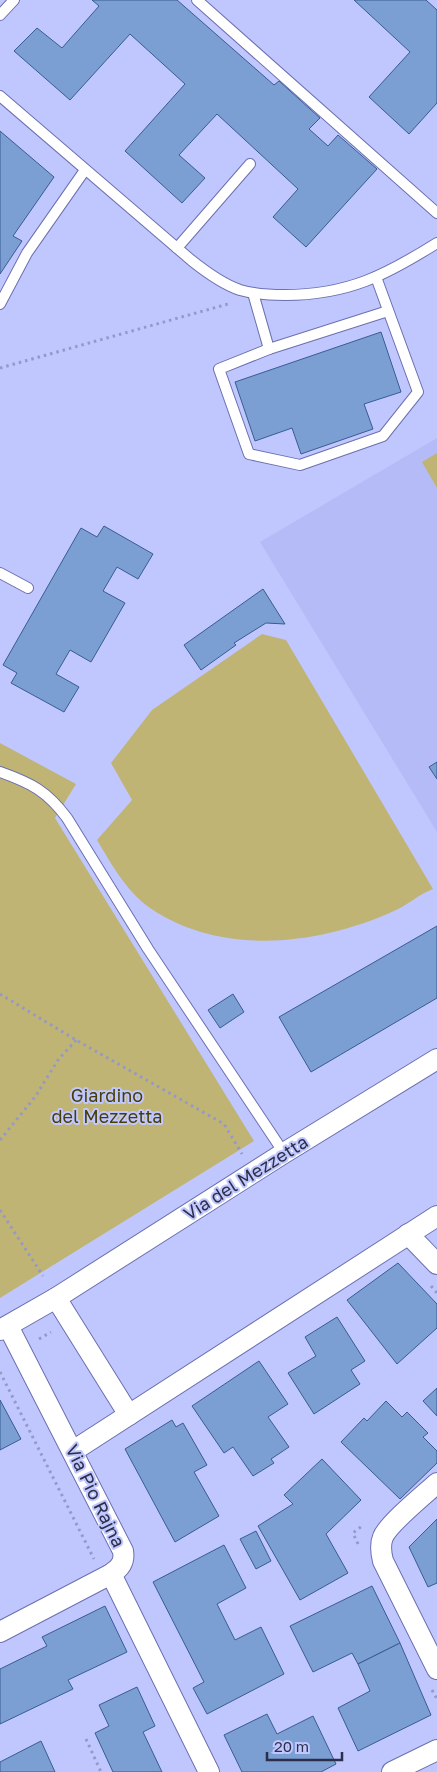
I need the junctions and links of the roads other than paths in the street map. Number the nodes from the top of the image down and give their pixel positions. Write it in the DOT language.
graph roads {
  1 [pos="14,0"];
  2 [pos="197,0"];
  3 [pos="0,15"];
  4 [pos="0,96"];
  5 [pos="250,164"];
  6 [pos="85,170"];
  7 [pos="437,214"];
  8 [pos="437,243"];
  9 [pos="177,248"];
  10 [pos="376,277"];
  11 [pos="253,293"];
  12 [pos="0,304"];
  13 [pos="388,312"];
  14 [pos="269,349"];
  15 [pos="0,573"];
  16 [pos="28,588"];
  17 [pos="0,772"];
  18 [pos="437,1059"];
  19 [pos="284,1153"];
  20 [pos="437,1216"];
  21 [pos="408,1234"];
  22 [pos="437,1264"];
  23 [pos="56,1298"];
  24 [pos="4,1328"];
  25 [pos="129,1415"];
  26 [pos="73,1452"];
  27 [pos="437,1483"];
  28 [pos="111,1574"];
  29 [pos="0,1632"];
  30 [pos="437,1670"];
  31 [pos="437,1750"];
  32 [pos="209,1772"];
  33 [pos="392,1772"];
  1 -- 3 [label="lane"];
  2 -- 7 [label="lane"];
  4 -- 6 [label="lane"];
  5 -- 9 [label="lane"];
  6 -- 9 [label="lane"];
  6 -- 12 [label="lane"];
  8 -- 10 [label="lane"];
  9 -- 11 [label="lane"];
  10 -- 11 [label="lane"];
  10 -- 13 [label="lane"];
  11 -- 14 [label="lane"];
  13 -- 14 [label="lane"];
  13 -- 14 [label="lane"];
  15 -- 16 [label="lane"];
  17 -- 19 [label="lane"];
  18 -- 19 [label="street, Via del Mezzetta"];
  19 -- 23 [label="street, Via del Mezzetta"];
  20 -- 21 [label="street"];
  21 -- 22 [label="street"];
  21 -- 25 [label="street"];
  23 -- 24 [label="street, Via del Mezzetta"];
  23 -- 25 [label="street"];
  24 -- 26 [label="street, Via Pio Rajna"];
  25 -- 26 [label="street"];
  26 -- 28 [label="street, Via Pio Rajna"];
  27 -- 30 [label="street"];
  28 -- 29 [label="street"];
  28 -- 32 [label="street, Via Pio Rajna"];
  31 -- 33 [label="street"];
}
